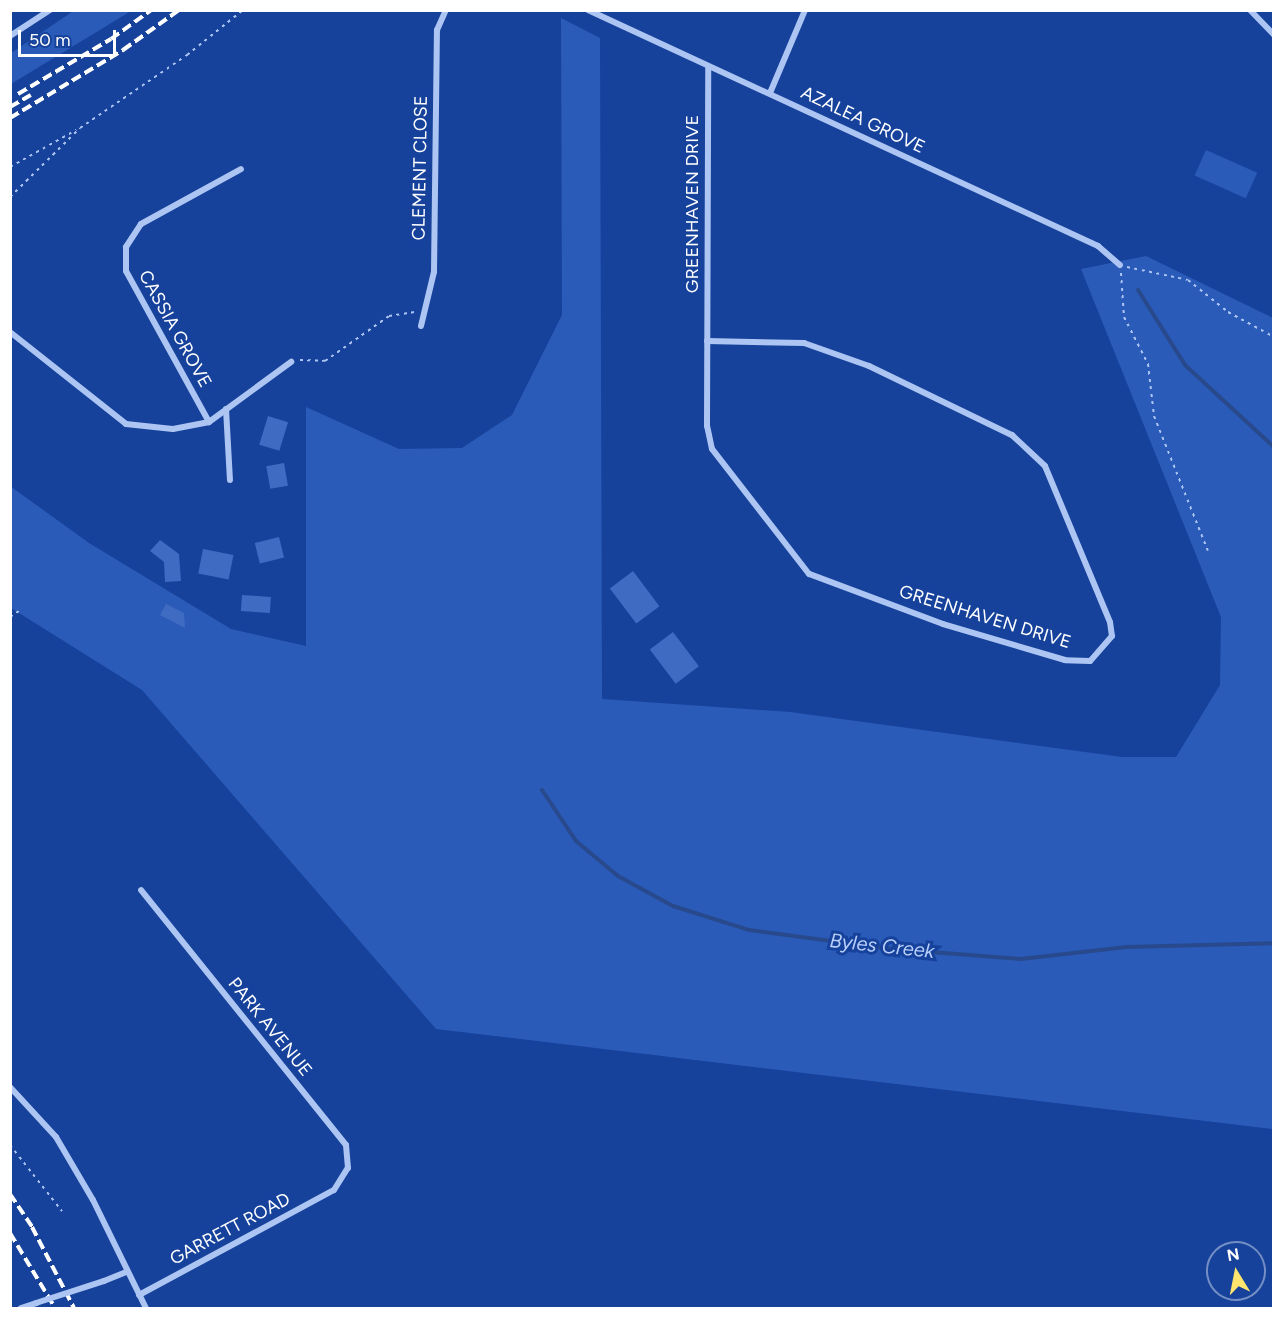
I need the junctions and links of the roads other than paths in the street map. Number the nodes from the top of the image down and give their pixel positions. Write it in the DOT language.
graph roads {
  1 [pos="50,10"];
  2 [pos="446,10"];
  3 [pos="588,10"];
  4 [pos="805,10"];
  5 [pos="1250,10"];
  6 [pos="1274,34"];
  7 [pos="10,36"];
  8 [pos="708,67"];
  9 [pos="770,93"];
  10 [pos="241,169"];
  11 [pos="1120,265"];
  12 [pos="421,326"];
  13 [pos="10,332"];
  14 [pos="707,342"];
  15 [pos="291,362"];
  16 [pos="226,409"];
  17 [pos="209,422"];
  18 [pos="230,480"];
  19 [pos="141,890"];
  20 [pos="10,1087"];
  21 [pos="334,1190"];
  22 [pos="126,1272"];
  23 [pos="139,1295"];
  24 [pos="21,1308"];
  25 [pos="146,1308"];
  1 -- 7 [label="street"];
  2 -- 12 [label="street, CLEMENT CLOSE"];
  3 -- 8 [label="street, AZALEA GROVE"];
  4 -- 9 [label="street"];
  5 -- 6 [label="street"];
  8 -- 9 [label="street, AZALEA GROVE"];
  8 -- 14 [label="street, GREENHAVEN DRIVE"];
  9 -- 11 [label="street, AZALEA GROVE"];
  10 -- 17 [label="street, CASSIA GROVE"];
  13 -- 17 [label="street"];
  14 -- 14 [label="street, GREENHAVEN DRIVE"];
  15 -- 16 [label="street"];
  16 -- 17 [label="street"];
  16 -- 18 [label="street"];
  19 -- 21 [label="street, PARK AVENUE"];
  20 -- 22 [label="street"];
  21 -- 23 [label="street, GARRETT ROAD"];
  22 -- 23 [label="street"];
  22 -- 24 [label="street, bridge"];
  23 -- 25 [label="street"];
}
